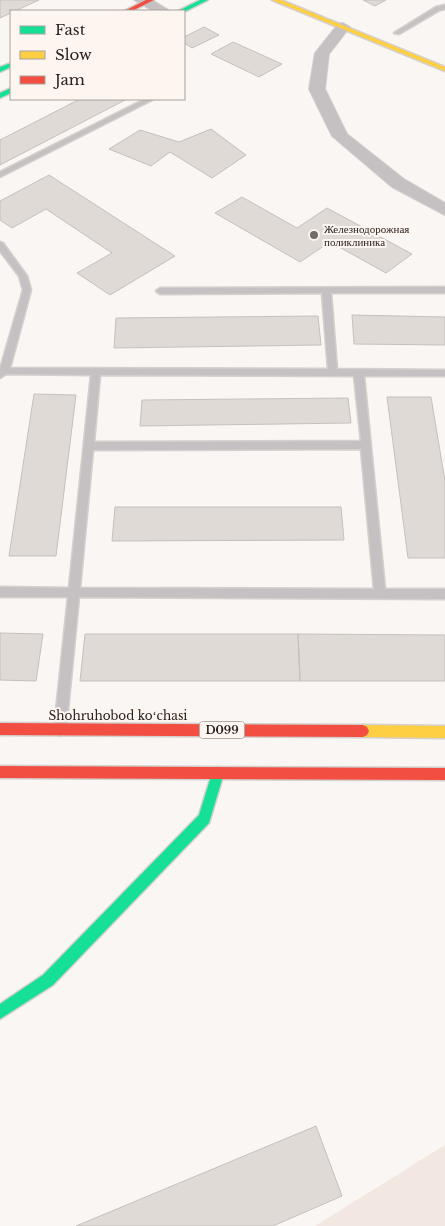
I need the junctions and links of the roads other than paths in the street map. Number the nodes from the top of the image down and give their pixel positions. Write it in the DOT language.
graph roads {
  1 [pos="205,0"];
  2 [pos="276,0"];
  3 [pos="146,1"];
  4 [pos="445,7"];
  5 [pos="128,10"];
  6 [pos="161,10"];
  7 [pos="183,10"];
  8 [pos="343,27"];
  9 [pos="393,31"];
  10 [pos="413,39"];
  11 [pos="445,69"];
  12 [pos="148,100"];
  13 [pos="0,175"];
  14 [pos="445,210"];
  15 [pos="0,245"];
  16 [pos="445,290"];
  17 [pos="160,291"];
  18 [pos="326,291"];
  19 [pos="96,372"];
  20 [pos="2,373"];
  21 [pos="333,373"];
  22 [pos="445,373"];
  23 [pos="359,374"];
  24 [pos="366,445"];
  25 [pos="88,446"];
  26 [pos="0,592"];
  27 [pos="74,592"];
  28 [pos="380,593"];
  29 [pos="445,594"];
  30 [pos="0,729"];
  31 [pos="60,730"];
  32 [pos="445,732"];
  33 [pos="0,772"];
  34 [pos="218,773"];
  35 [pos="445,774"];
  36 [pos="0,1012"];
  1 -- 7 [label="main road"];
  2 -- 8 [label="main road"];
  3 -- 5 [label="main road"];
  3 -- 6 [label="street"];
  4 -- 9 [label="lane"];
  8 -- 11 [label="main road"];
  8 -- 14 [label="street"];
  9 -- 10 [label="main road"];
  12 -- 13 [label="lane"];
  15 -- 20 [label="lane"];
  16 -- 18 [label="lane"];
  17 -- 18 [label="lane"];
  18 -- 21 [label="lane"];
  19 -- 20 [label="lane"];
  19 -- 21 [label="lane"];
  19 -- 25 [label="lane"];
  21 -- 23 [label="lane"];
  22 -- 23 [label="lane"];
  23 -- 24 [label="lane"];
  24 -- 25 [label="lane"];
  24 -- 28 [label="lane"];
  25 -- 27 [label="lane"];
  26 -- 27 [label="lane"];
  27 -- 28 [label="lane"];
  27 -- 31 [label="lane"];
  28 -- 29 [label="lane"];
  30 -- 31 [label="main road, Shohruhobod koʻchasi / D099"];
  31 -- 32 [label="main road, Shohruhobod koʻchasi / D099"];
  33 -- 34 [label="main road"];
  34 -- 35 [label="main road"];
  34 -- 36 [label="main road"];
}
